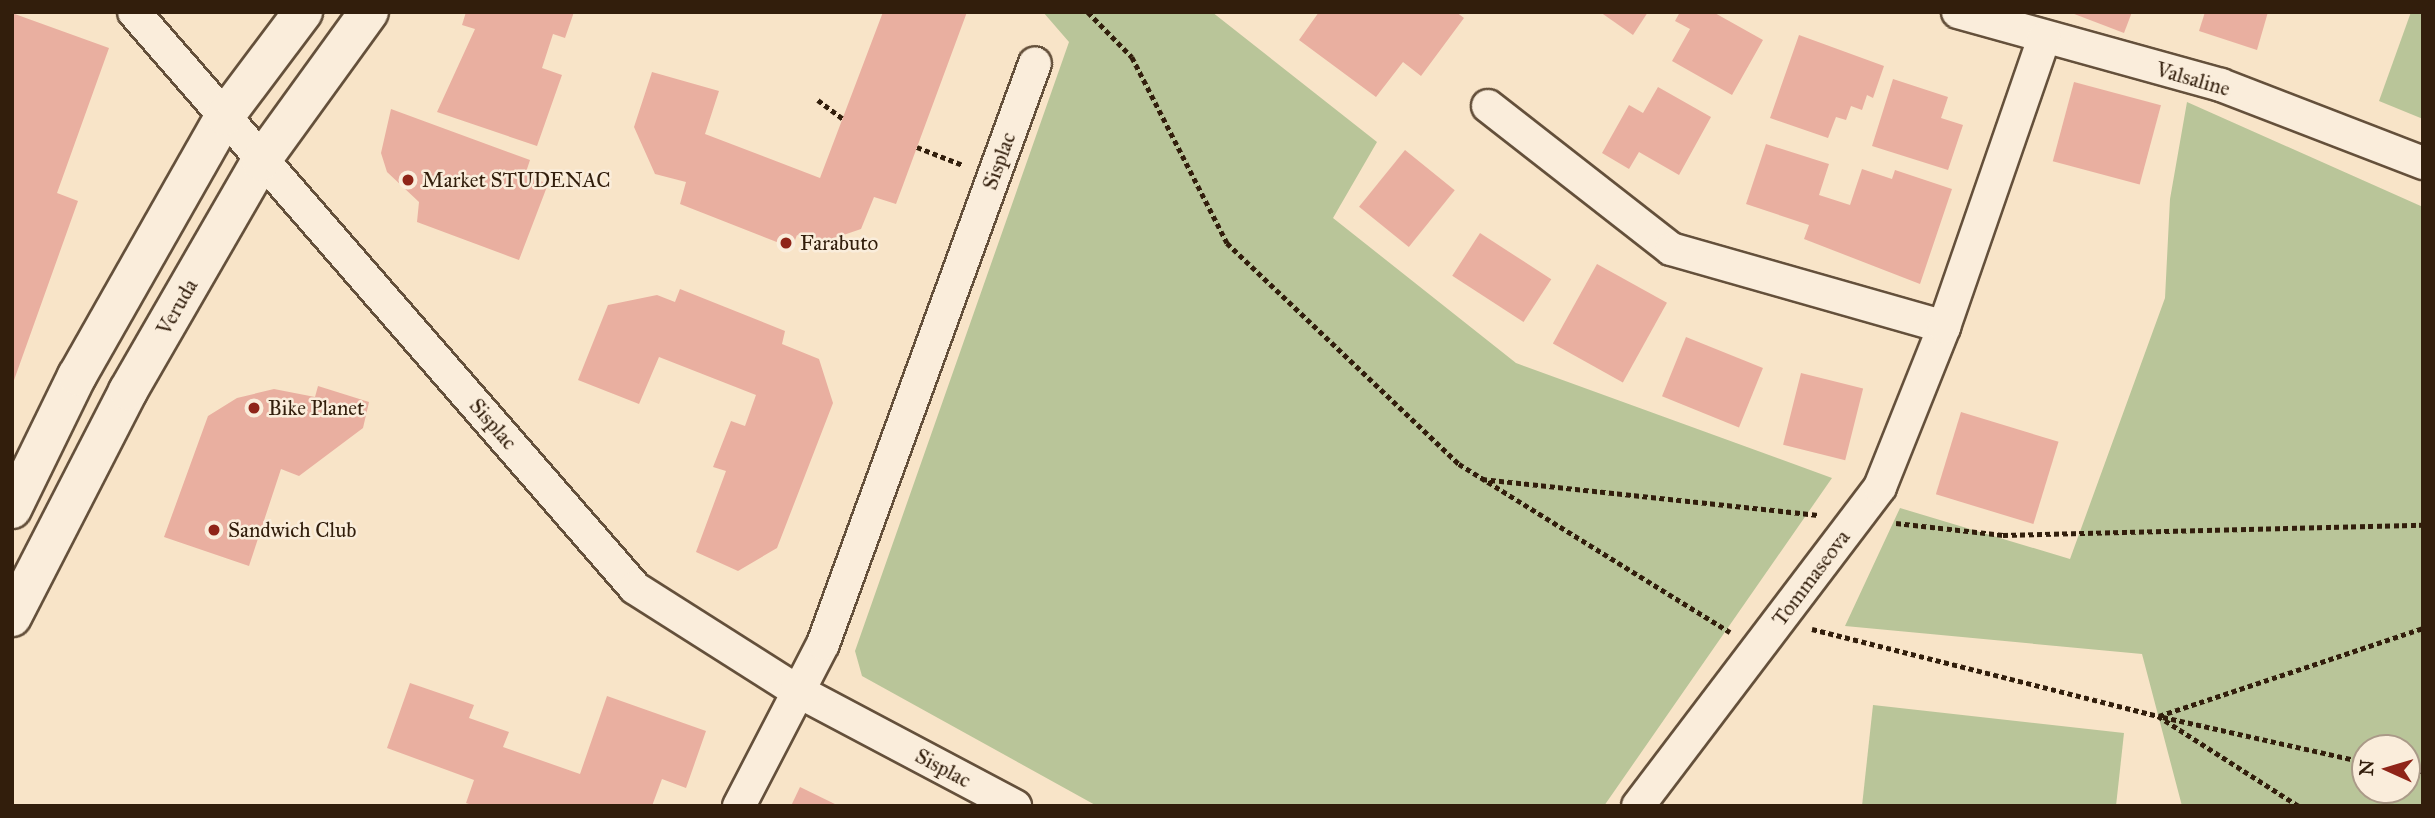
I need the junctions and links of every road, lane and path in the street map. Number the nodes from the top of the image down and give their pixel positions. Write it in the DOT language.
graph roads {
  1 [pos="134,12"];
  2 [pos="303,12"];
  3 [pos="369,12"];
  4 [pos="1088,12"];
  5 [pos="1958,12"];
  6 [pos="2044,38"];
  7 [pos="1035,63"];
  8 [pos="818,100"];
  9 [pos="1488,106"];
  10 [pos="225,116"];
  11 [pos="843,119"];
  12 [pos="917,147"];
  13 [pos="261,161"];
  14 [pos="2423,163"];
  15 [pos="993,176"];
  16 [pos="1944,327"];
  17 [pos="1482,478"];
  18 [pos="12,509"];
  19 [pos="1856,519"];
  20 [pos="2423,524"];
  21 [pos="12,617"];
  22 [pos="1778,621"];
  23 [pos="2423,628"];
  24 [pos="1758,649"];
  25 [pos="796,690"];
  26 [pos="2158,716"];
  27 [pos="2351,759"];
  28 [pos="739,806"];
  29 [pos="1015,806"];
  30 [pos="1638,806"];
  31 [pos="2299,806"];
  1 -- 10 [label="street, Sisplac"];
  2 -- 10 [label="main road"];
  3 -- 13 [label="main road, Veruda"];
  4 -- 17 [label="path"];
  5 -- 6 [label="street, Valsaline"];
  6 -- 14 [label="street, Valsaline"];
  6 -- 16 [label="street, Tommaseova"];
  7 -- 15 [label="street, Sisplac"];
  8 -- 11 [label="path"];
  9 -- 16 [label="street"];
  10 -- 13 [label="street, Sisplac"];
  10 -- 18 [label="main road"];
  12 -- 15 [label="path"];
  13 -- 21 [label="main road, Veruda"];
  13 -- 25 [label="street, Sisplac"];
  15 -- 25 [label="street, Sisplac"];
  16 -- 19 [label="street, Tommaseova"];
  17 -- 19 [label="path"];
  17 -- 24 [label="path"];
  19 -- 20 [label="path"];
  19 -- 22 [label="street, Tommaseova"];
  22 -- 24 [label="street, Tommaseova"];
  22 -- 26 [label="path"];
  23 -- 26 [label="path"];
  24 -- 30 [label="street, Tommaseova"];
  25 -- 28 [label="street"];
  25 -- 29 [label="street, Sisplac"];
  26 -- 27 [label="path"];
  26 -- 31 [label="path"];
}
